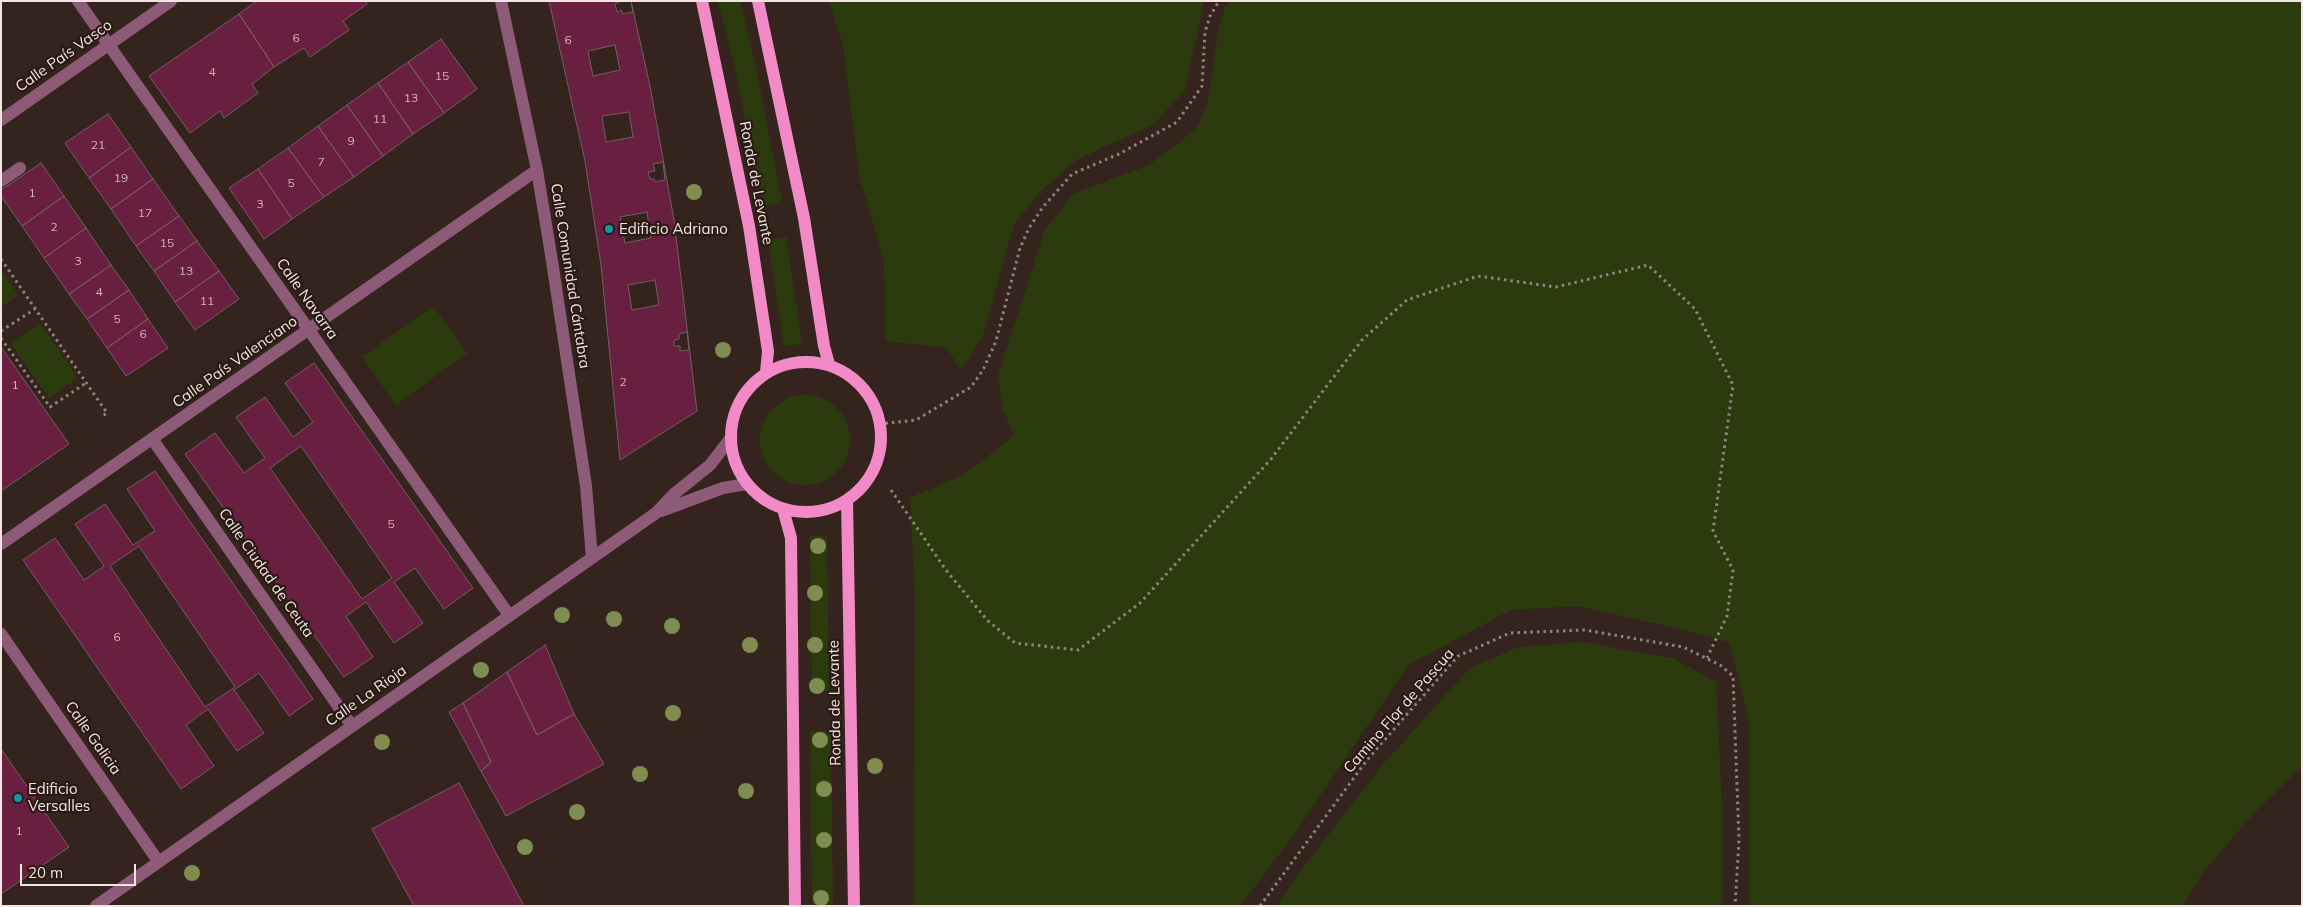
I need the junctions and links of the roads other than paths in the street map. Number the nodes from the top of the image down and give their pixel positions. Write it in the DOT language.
graph roads {
  1 [pos="78,1"];
  2 [pos="171,1"];
  3 [pos="501,1"];
  4 [pos="702,1"];
  5 [pos="758,1"];
  6 [pos="108,45"];
  7 [pos="1,120"];
  8 [pos="20,168"];
  9 [pos="537,170"];
  10 [pos="1,181"];
  11 [pos="308,330"];
  12 [pos="829,364"];
  13 [pos="766,372"];
  14 [pos="730,439"];
  15 [pos="153,440"];
  16 [pos="746,484"];
  17 [pos="847,500"];
  18 [pos="783,509"];
  19 [pos="656,513"];
  20 [pos="1,544"];
  21 [pos="592,558"];
  22 [pos="510,616"];
  23 [pos="1,634"];
  24 [pos="352,726"];
  25 [pos="158,861"];
  26 [pos="96,906"];
  27 [pos="795,906"];
  28 [pos="854,906"];
  1 -- 6 [label="street, Calle Navarra"];
  2 -- 6 [label="street, Calle País Vasco"];
  3 -- 9 [label="street, Calle Comunidad Cántabra"];
  4 -- 13 [label="main road, Ronda de Levante"];
  5 -- 12 [label="main road"];
  6 -- 7 [label="street, Calle País Vasco"];
  6 -- 11 [label="street, Calle Navarra"];
  8 -- 10 [label="street"];
  9 -- 11 [label="street, Calle País Valenciano"];
  9 -- 21 [label="street, Calle Comunidad Cántabra"];
  11 -- 15 [label="street, Calle País Valenciano"];
  11 -- 22 [label="street, Calle Navarra"];
  12 -- 13 [label="main road"];
  12 -- 17 [label="main road"];
  13 -- 14 [label="main road"];
  14 -- 16 [label="main road"];
  14 -- 19 [label="street, Calle La Rioja"];
  15 -- 20 [label="street, Calle País Valenciano"];
  15 -- 24 [label="street, Calle Ciudad de Ceuta"];
  16 -- 18 [label="main road"];
  16 -- 19 [label="street, Calle La Rioja"];
  17 -- 18 [label="main road"];
  17 -- 28 [label="main road, Ronda de Levante"];
  18 -- 27 [label="main road"];
  19 -- 21 [label="street, Calle La Rioja"];
  21 -- 22 [label="street, Calle La Rioja"];
  22 -- 24 [label="street, Calle La Rioja"];
  23 -- 25 [label="street, Calle Galicia"];
  24 -- 25 [label="street, Calle La Rioja"];
  25 -- 26 [label="street, Calle La Rioja"];
}
